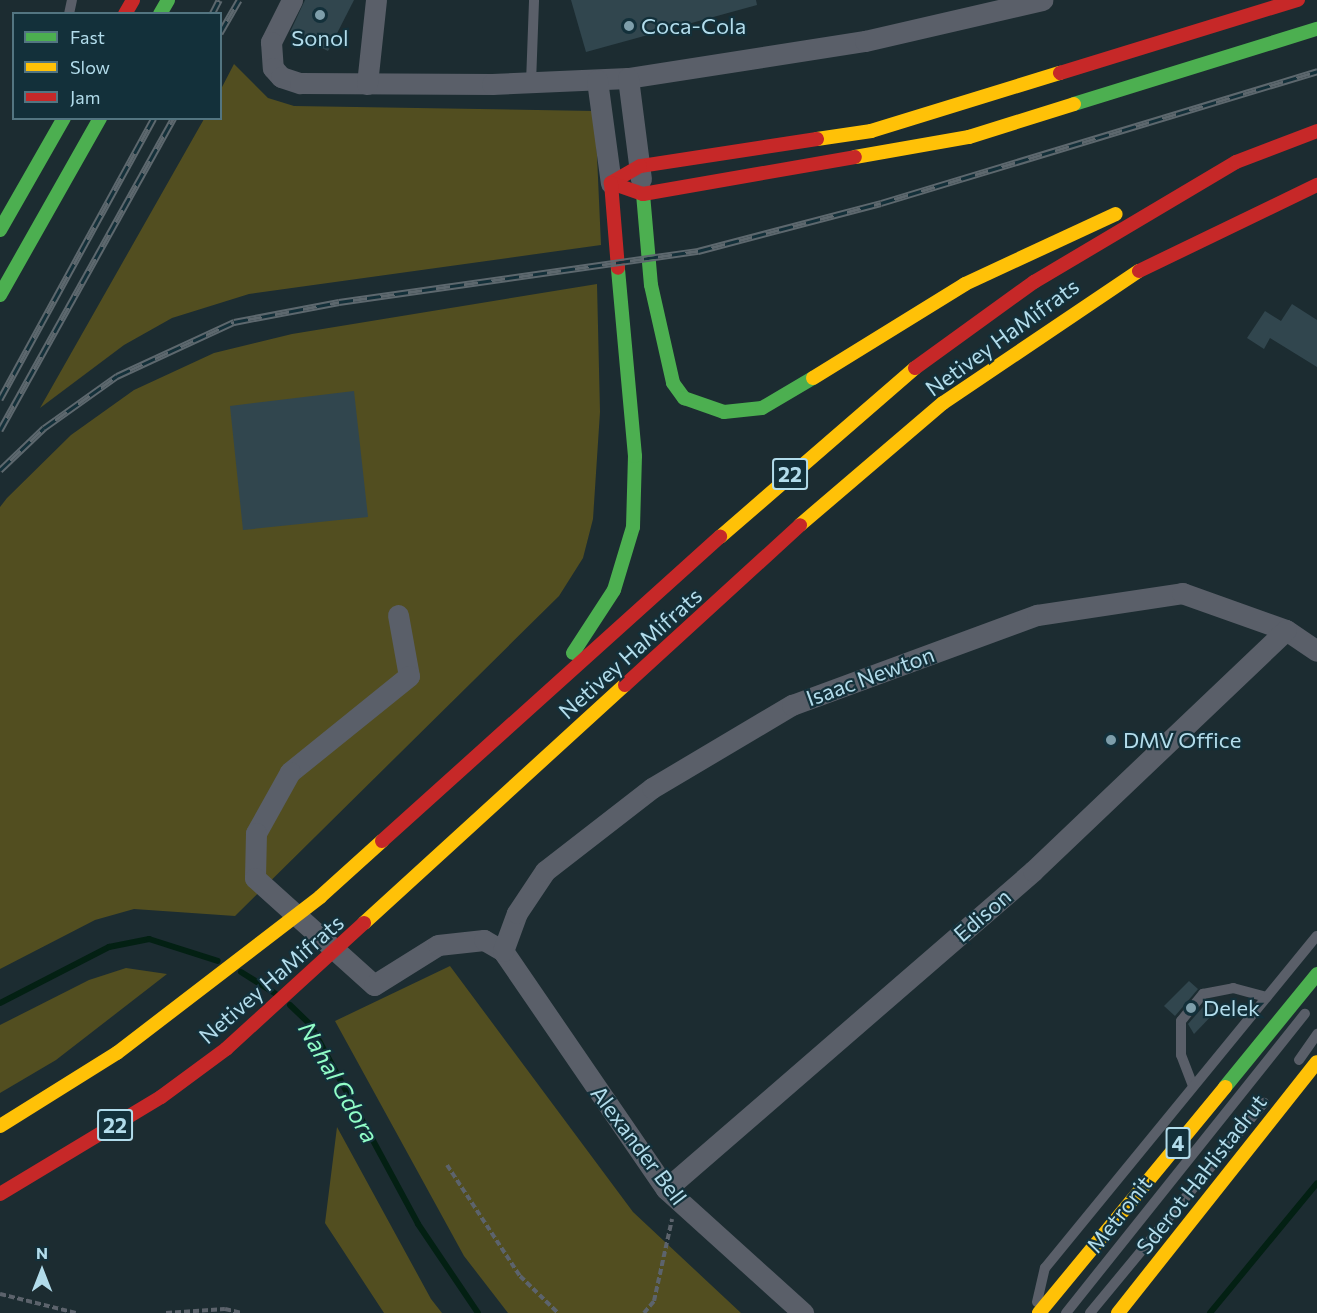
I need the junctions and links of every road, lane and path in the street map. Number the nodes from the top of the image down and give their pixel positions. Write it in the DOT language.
graph roads {
  1 [pos="292,0"];
  2 [pos="376,0"];
  3 [pos="534,0"];
  4 [pos="1042,0"];
  5 [pos="1298,0"];
  6 [pos="1317,29"];
  7 [pos="628,78"];
  8 [pos="597,80"];
  9 [pos="531,82"];
  10 [pos="367,84"];
  11 [pos="99,120"];
  12 [pos="55,123"];
  13 [pos="1317,131"];
  14 [pos="1236,162"];
  15 [pos="640,166"];
  16 [pos="611,183"];
  17 [pos="1317,185"];
  18 [pos="643,194"];
  19 [pos="0,230"];
  20 [pos="0,295"];
  21 [pos="398,615"];
  22 [pos="1286,630"];
  23 [pos="1317,651"];
  24 [pos="421,810"];
  25 [pos="1317,936"];
  26 [pos="503,951"];
  27 [pos="1317,974"];
  28 [pos="1267,997"];
  29 [pos="1317,1000"];
  30 [pos="1317,1034"];
  31 [pos="1317,1062"];
  32 [pos="1291,1071"];
  33 [pos="1193,1086"];
  34 [pos="1276,1088"];
  35 [pos="0,1126"];
  36 [pos="447,1165"];
  37 [pos="0,1194"];
  38 [pos="671,1195"];
  39 [pos="0,1294"];
  40 [pos="76,1313"];
  41 [pos="166,1313"];
  42 [pos="242,1313"];
  43 [pos="558,1313"];
  44 [pos="644,1313"];
  45 [pos="803,1313"];
  46 [pos="1038,1313"];
  47 [pos="1066,1313"];
  48 [pos="1090,1313"];
  49 [pos="1118,1313"];
  1 -- 10 [label="street"];
  2 -- 10 [label="street"];
  3 -- 9 [label="lane"];
  4 -- 7 [label="street"];
  5 -- 15 [label="main road"];
  6 -- 18 [label="main road"];
  7 -- 8 [label="street"];
  7 -- 15 [label="street"];
  8 -- 9 [label="street"];
  8 -- 16 [label="street"];
  9 -- 10 [label="street"];
  11 -- 20 [label="main road"];
  12 -- 19 [label="main road"];
  13 -- 14 [label="main road, Netivey HaMifrats / 22"];
  14 -- 18 [label="main road"];
  14 -- 24 [label="main road, Netivey HaMifrats / 22"];
  15 -- 16 [label="main road"];
  15 -- 18 [label="street"];
  16 -- 18 [label="main road"];
  16 -- 24 [label="main road"];
  17 -- 37 [label="main road, Netivey HaMifrats / 22"];
  21 -- 26 [label="street"];
  22 -- 23 [label="street, Isaac Newton"];
  22 -- 26 [label="street, Isaac Newton"];
  22 -- 38 [label="street, Edison"];
  24 -- 35 [label="main road, Netivey HaMifrats / 22"];
  25 -- 28 [label="lane"];
  26 -- 38 [label="street, Alexander Bell"];
  27 -- 46 [label="main road, Sderot HaHistadrut / 4"];
  28 -- 33 [label="lane"];
  28 -- 33 [label="lane"];
  29 -- 47 [label="lane, Metronit"];
  30 -- 32 [label="lane"];
  31 -- 49 [label="main road, Sderot HaHistadrut"];
  33 -- 46 [label="lane"];
  34 -- 48 [label="lane, Metronit"];
  36 -- 43 [label="path"];
  38 -- 44 [label="path"];
  38 -- 45 [label="street, Alexander Bell"];
  39 -- 40 [label="path"];
  41 -- 42 [label="path"];
}
